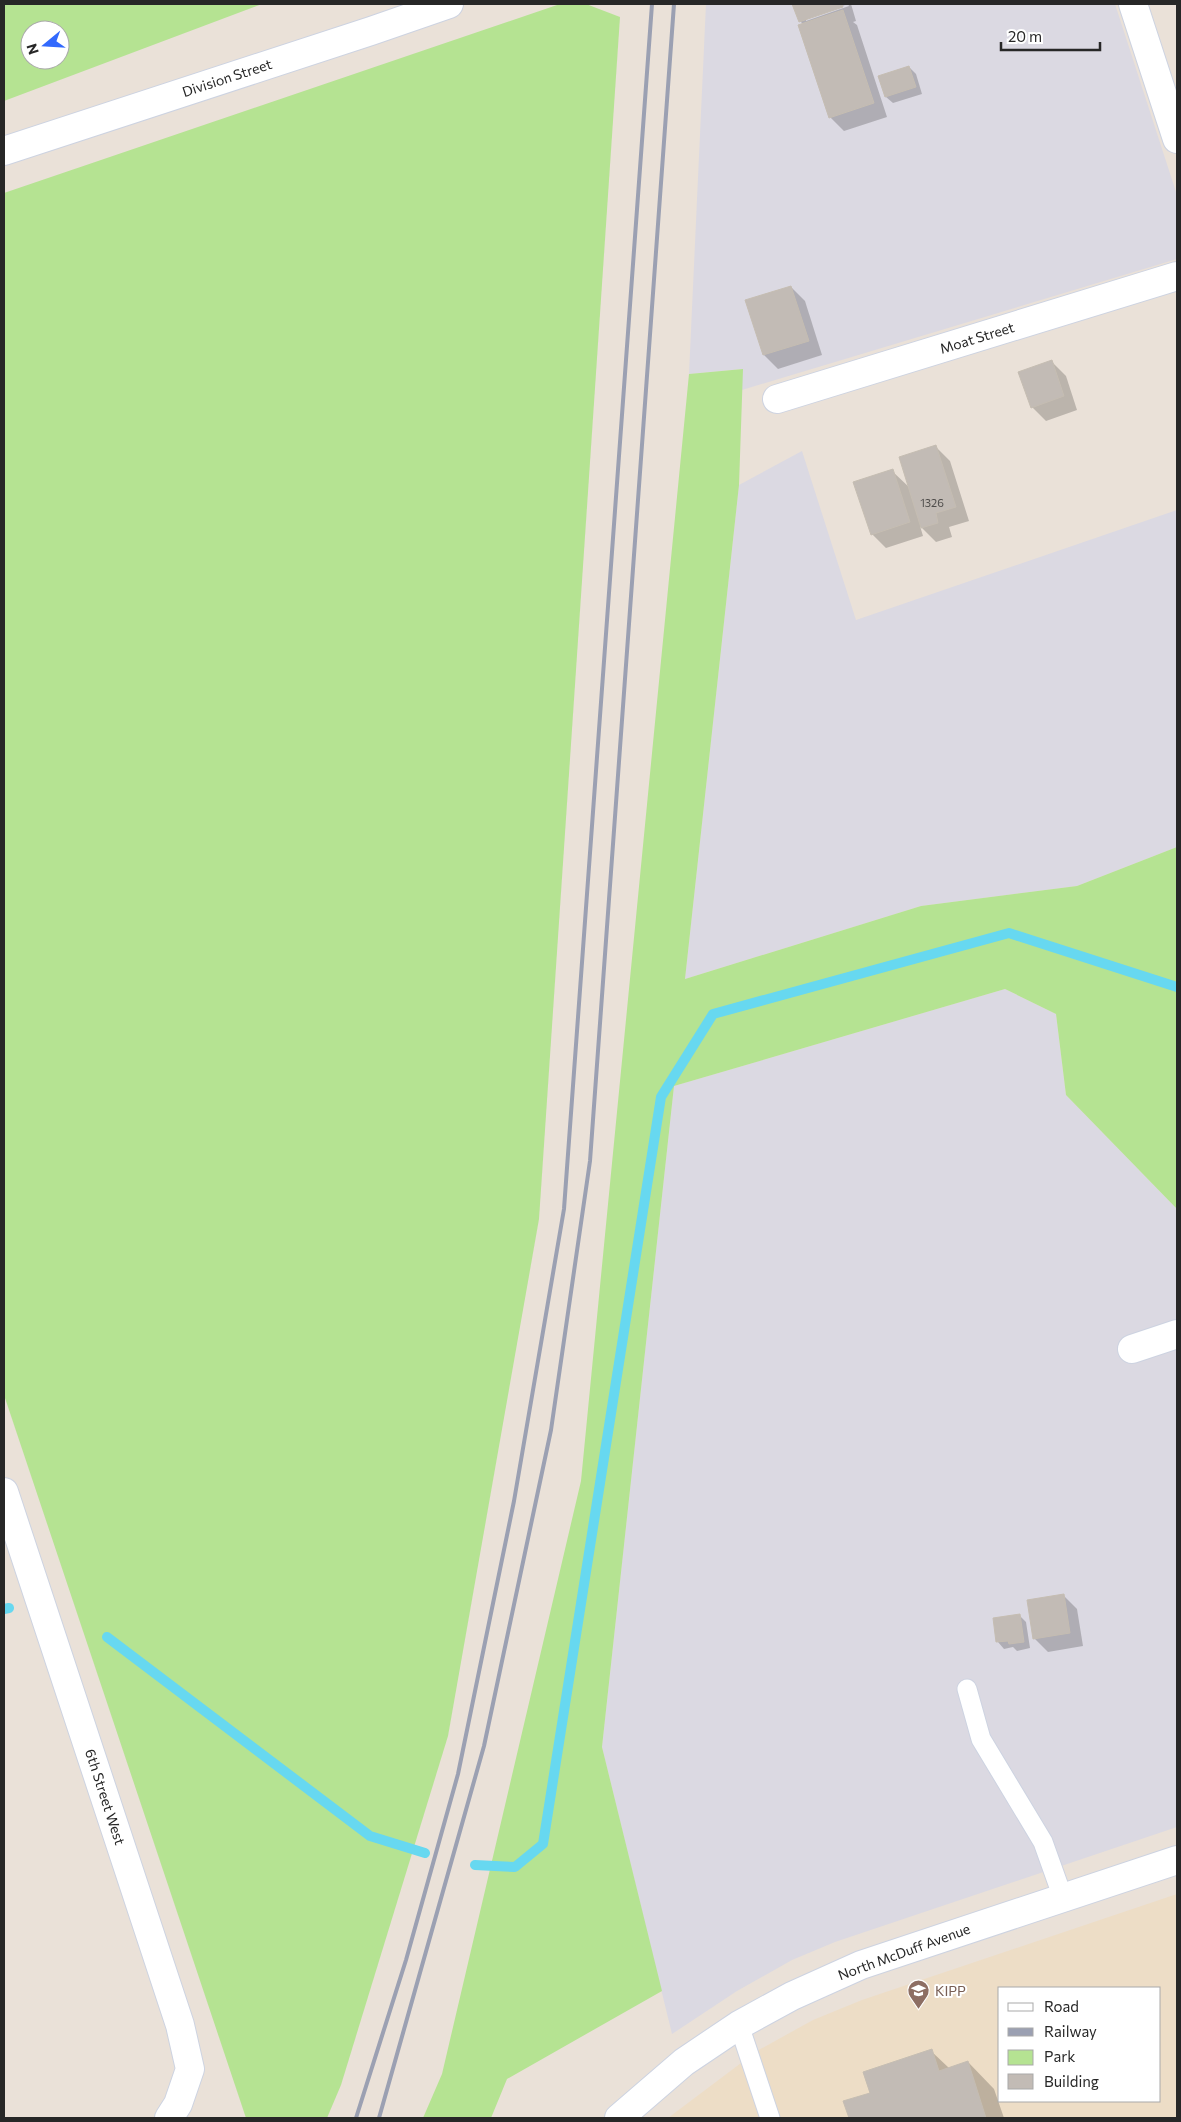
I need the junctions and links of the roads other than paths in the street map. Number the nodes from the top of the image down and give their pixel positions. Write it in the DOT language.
graph roads {
  1 [pos="449,4"];
  2 [pos="1133,4"];
  3 [pos="1177,139"];
  4 [pos="4,151"];
  5 [pos="1177,276"];
  6 [pos="777,399"];
  7 [pos="1177,1334"];
  8 [pos="1132,1349"];
  9 [pos="4,1492"];
  10 [pos="967,1690"];
  11 [pos="1177,1860"];
  12 [pos="1063,1898"];
  13 [pos="739,2025"];
  14 [pos="173,2111"];
  15 [pos="619,2118"];
  16 [pos="770,2118"];
  1 -- 4 [label="street, Division Street"];
  2 -- 3 [label="street"];
  5 -- 6 [label="street, Moat Street"];
  7 -- 8 [label="street"];
  9 -- 14 [label="street, 6th Street West"];
  10 -- 12 [label="lane"];
  11 -- 12 [label="street, North McDuff Avenue"];
  12 -- 13 [label="street, North McDuff Avenue"];
  13 -- 15 [label="street, North McDuff Avenue"];
  13 -- 16 [label="lane"];
}
